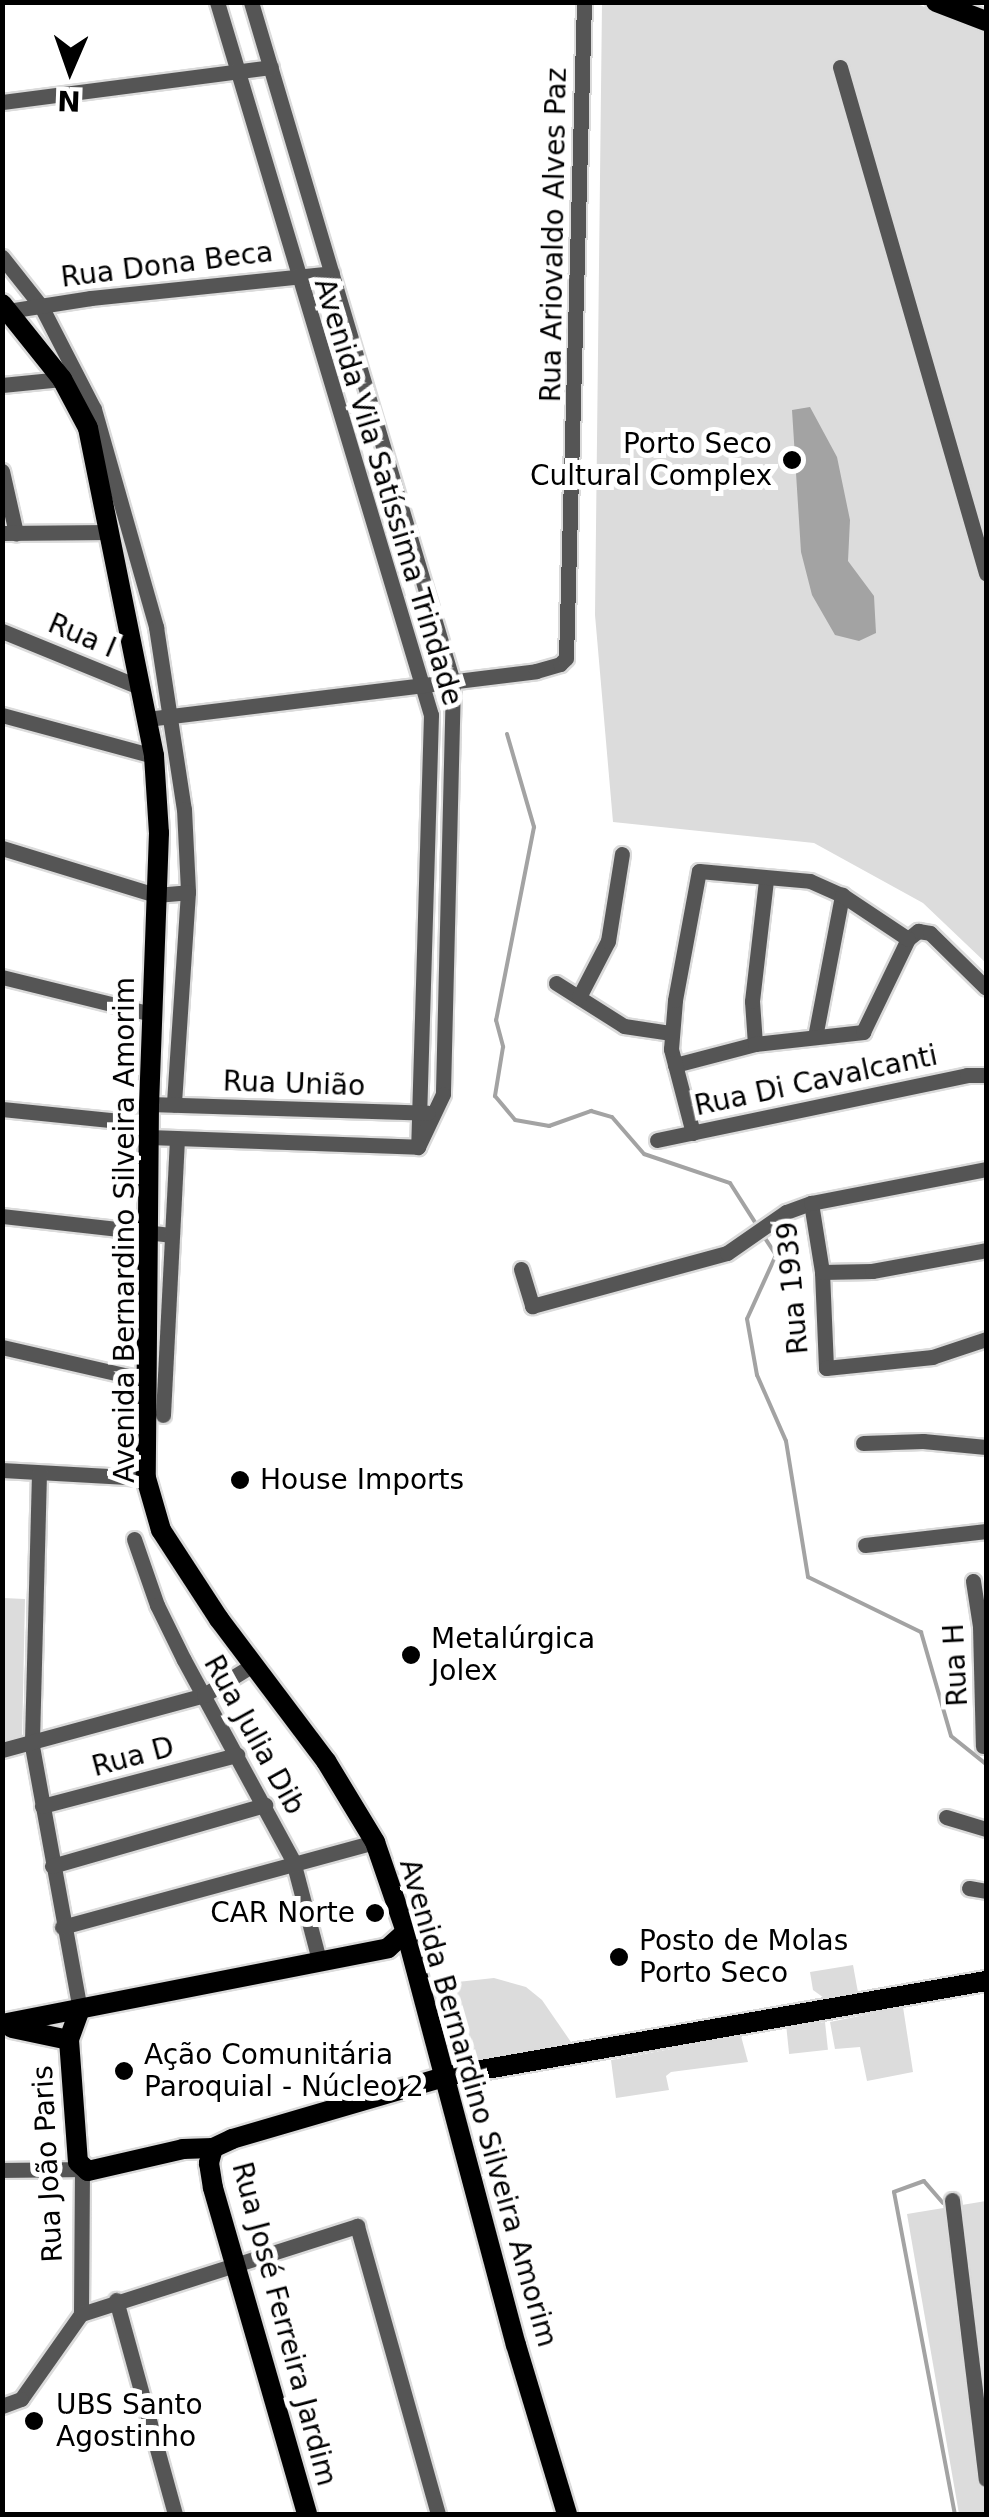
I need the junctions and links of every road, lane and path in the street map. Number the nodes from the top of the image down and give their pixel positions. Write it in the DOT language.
graph roads {
  1 [pos="217,2"];
  2 [pos="251,2"];
  3 [pos="584,2"];
  4 [pos="936,2"];
  5 [pos="986,21"];
  6 [pos="271,66"];
  7 [pos="840,67"];
  8 [pos="237,72"];
  9 [pos="2,102"];
  10 [pos="2,257"];
  11 [pos="332,274"];
  12 [pos="297,276"];
  13 [pos="41,306"];
  14 [pos="6,308"];
  15 [pos="62,380"];
  16 [pos="2,385"];
  17 [pos="2,470"];
  18 [pos="110,532"];
  19 [pos="9,533"];
  20 [pos="986,572"];
  21 [pos="2,631"];
  22 [pos="452,682"];
  23 [pos="423,686"];
  24 [pos="142,688"];
  25 [pos="2,715"];
  26 [pos="172,716"];
  27 [pos="147,719"];
  28 [pos="154,756"];
  29 [pos="2,848"];
  30 [pos="622,854"];
  31 [pos="766,880"];
  32 [pos="188,892"];
  33 [pos="156,895"];
  34 [pos="842,895"];
  35 [pos="913,935"];
  36 [pos="2,977"];
  37 [pos="556,983"];
  38 [pos="986,988"];
  39 [pos="579,997"];
  40 [pos="152,1014"];
  41 [pos="672,1032"];
  42 [pos="816,1037"];
  43 [pos="755,1044"];
  44 [pos="675,1064"];
  45 [pos="986,1075"];
  46 [pos="180,1105"];
  47 [pos="2,1109"];
  48 [pos="418,1113"];
  49 [pos="437,1113"];
  50 [pos="149,1122"];
  51 [pos="693,1132"];
  52 [pos="180,1138"];
  53 [pos="657,1140"];
  54 [pos="418,1147"];
  55 [pos="986,1169"];
  56 [pos="812,1203"];
  57 [pos="2,1216"];
  58 [pos="148,1233"];
  59 [pos="172,1235"];
  60 [pos="986,1250"];
  61 [pos="521,1270"];
  62 [pos="822,1272"];
  63 [pos="986,1339"];
  64 [pos="2,1348"];
  65 [pos="146,1380"];
  66 [pos="164,1415"];
  67 [pos="863,1443"];
  68 [pos="986,1447"];
  69 [pos="2,1470"];
  70 [pos="38,1473"];
  71 [pos="146,1478"];
  72 [pos="986,1530"];
  73 [pos="134,1538"];
  74 [pos="866,1546"];
  75 [pos="973,1581"];
  76 [pos="253,1665"];
  77 [pos="204,1695"];
  78 [pos="986,1695"];
  79 [pos="32,1746"];
  80 [pos="983,1746"];
  81 [pos="2,1750"];
  82 [pos="237,1756"];
  83 [pos="265,1805"];
  84 [pos="42,1806"];
  85 [pos="946,1816"];
  86 [pos="986,1829"];
  87 [pos="375,1842"];
  88 [pos="294,1862"];
  89 [pos="52,1866"];
  90 [pos="969,1888"];
  91 [pos="986,1891"];
  92 [pos="62,1926"];
  93 [pos="406,1932"];
  94 [pos="388,1948"];
  95 [pos="319,1960"];
  96 [pos="416,1967"];
  97 [pos="986,1981"];
  98 [pos="80,2009"];
  99 [pos="2,2026"];
  100 [pos="69,2040"];
  101 [pos="447,2076"];
  102 [pos="211,2156"];
  103 [pos="2,2170"];
  104 [pos="82,2170"];
  105 [pos="952,2200"];
  106 [pos="233,2263"];
  107 [pos="116,2300"];
  108 [pos="81,2314"];
  109 [pos="978,2326"];
  110 [pos="2,2406"];
  111 [pos="986,2468"];
  112 [pos="986,2479"];
  113 [pos="175,2514"];
  114 [pos="307,2514"];
  115 [pos="438,2514"];
  116 [pos="567,2514"];
  1 -- 8 [label="street, Avenida Vila Satíssima Trindade"];
  2 -- 6 [label="street, Avenida Vila Satíssima Trindade"];
  3 -- 22 [label="street, Rua Ariovaldo Alves Paz"];
  4 -- 5 [label="main road"];
  6 -- 8 [label="street"];
  6 -- 11 [label="street, Avenida Vila Satíssima Trindade"];
  7 -- 20 [label="street"];
  8 -- 9 [label="street"];
  8 -- 12 [label="street, Avenida Vila Satíssima Trindade"];
  10 -- 13 [label="street"];
  11 -- 12 [label="street, Rua Dona Beca"];
  11 -- 22 [label="street, Avenida Vila Satíssima Trindade"];
  12 -- 13 [label="street, Rua Dona Beca"];
  12 -- 23 [label="street, Avenida Vila Satíssima Trindade"];
  13 -- 14 [label="street, Rua Dona Beca"];
  13 -- 26 [label="street"];
  14 -- 15 [label="main road, Avenida Bernardino Silveira Amorim"];
  15 -- 16 [label="street"];
  15 -- 18 [label="main road, Avenida Bernardino Silveira Amorim"];
  17 -- 19 [label="street"];
  18 -- 19 [label="street"];
  18 -- 24 [label="main road, Avenida Bernardino Silveira Amorim"];
  21 -- 24 [label="street, Rua I"];
  22 -- 23 [label="street"];
  22 -- 49 [label="street, Avenida Vila Satíssima Trindade"];
  23 -- 26 [label="street"];
  23 -- 48 [label="street, Avenida Vila Satíssima Trindade"];
  24 -- 27 [label="main road, Avenida Bernardino Silveira Amorim"];
  25 -- 28 [label="street"];
  26 -- 27 [label="street"];
  26 -- 32 [label="street"];
  27 -- 28 [label="main road, Avenida Bernardino Silveira Amorim"];
  28 -- 33 [label="main road, Avenida Bernardino Silveira Amorim"];
  29 -- 33 [label="street"];
  30 -- 39 [label="street"];
  31 -- 34 [label="street"];
  31 -- 41 [label="street"];
  31 -- 43 [label="street"];
  32 -- 33 [label="street"];
  32 -- 46 [label="street"];
  33 -- 40 [label="main road, Avenida Bernardino Silveira Amorim"];
  34 -- 35 [label="street"];
  34 -- 42 [label="street"];
  35 -- 38 [label="street"];
  35 -- 42 [label="street"];
  36 -- 40 [label="street"];
  37 -- 39 [label="street"];
  39 -- 41 [label="street"];
  40 -- 50 [label="main road, Avenida Bernardino Silveira Amorim"];
  41 -- 44 [label="street"];
  42 -- 43 [label="street"];
  43 -- 44 [label="street"];
  44 -- 51 [label="street"];
  45 -- 51 [label="street, Rua Di Cavalcanti"];
  46 -- 48 [label="street, Rua União"];
  46 -- 50 [label="street, Rua União"];
  46 -- 52 [label="street"];
  47 -- 50 [label="street"];
  48 -- 49 [label="street, Rua União"];
  48 -- 54 [label="street, Avenida Vila Satíssima Trindade"];
  49 -- 54 [label="street, Avenida Vila Satíssima Trindade"];
  50 -- 52 [label="street"];
  50 -- 58 [label="main road, Avenida Bernardino Silveira Amorim"];
  51 -- 53 [label="street, Rua Di Cavalcanti"];
  52 -- 54 [label="street"];
  52 -- 59 [label="street"];
  55 -- 56 [label="street"];
  56 -- 61 [label="street"];
  56 -- 62 [label="street, Rua 1939"];
  57 -- 58 [label="street"];
  58 -- 59 [label="street"];
  58 -- 65 [label="main road, Avenida Bernardino Silveira Amorim"];
  59 -- 66 [label="street"];
  60 -- 62 [label="street"];
  62 -- 63 [label="street, Rua 1939"];
  64 -- 65 [label="street"];
  65 -- 71 [label="main road, Avenida Bernardino Silveira Amorim"];
  67 -- 68 [label="street"];
  69 -- 70 [label="street"];
  70 -- 71 [label="street"];
  70 -- 79 [label="street"];
  71 -- 76 [label="main road, Avenida Bernardino Silveira Amorim"];
  72 -- 74 [label="street"];
  73 -- 77 [label="street, Rua Julia Dib"];
  75 -- 78 [label="street, Rua H"];
  76 -- 77 [label="street"];
  76 -- 87 [label="main road, Avenida Bernardino Silveira Amorim"];
  77 -- 79 [label="street"];
  77 -- 82 [label="street, Rua Julia Dib"];
  78 -- 80 [label="street, Rua H"];
  79 -- 81 [label="street"];
  79 -- 84 [label="street"];
  82 -- 83 [label="street, Rua Julia Dib"];
  82 -- 84 [label="street, Rua D"];
  83 -- 88 [label="street, Rua Julia Dib"];
  83 -- 89 [label="street"];
  84 -- 89 [label="street"];
  85 -- 86 [label="street"];
  87 -- 88 [label="street"];
  87 -- 93 [label="main road, Avenida Bernardino Silveira Amorim"];
  88 -- 92 [label="street"];
  88 -- 95 [label="street, Rua Julia Dib"];
  89 -- 92 [label="street"];
  90 -- 91 [label="street"];
  92 -- 98 [label="street"];
  93 -- 94 [label="main road"];
  93 -- 96 [label="main road, Avenida Bernardino Silveira Amorim"];
  94 -- 95 [label="main road"];
  94 -- 96 [label="main road"];
  95 -- 98 [label="main road"];
  96 -- 101 [label="main road, Avenida Bernardino Silveira Amorim"];
  97 -- 101 [label="main road"];
  98 -- 99 [label="main road"];
  98 -- 100 [label="main road, Rua João Paris"];
  99 -- 100 [label="main road"];
  100 -- 104 [label="main road, Rua João Paris"];
  101 -- 102 [label="main road"];
  101 -- 116 [label="main road, Avenida Bernardino Silveira Amorim"];
  102 -- 104 [label="main road"];
  102 -- 106 [label="main road, Rua José Ferreira Jardim"];
  103 -- 104 [label="street"];
  104 -- 108 [label="street, Rua João Paris"];
  105 -- 109 [label="street"];
  106 -- 107 [label="street"];
  106 -- 114 [label="main road, Rua José Ferreira Jardim"];
  106 -- 115 [label="street"];
  107 -- 108 [label="street"];
  107 -- 113 [label="street"];
  108 -- 110 [label="street"];
  109 -- 111 [label="street"];
  111 -- 112 [label="street"];
}
